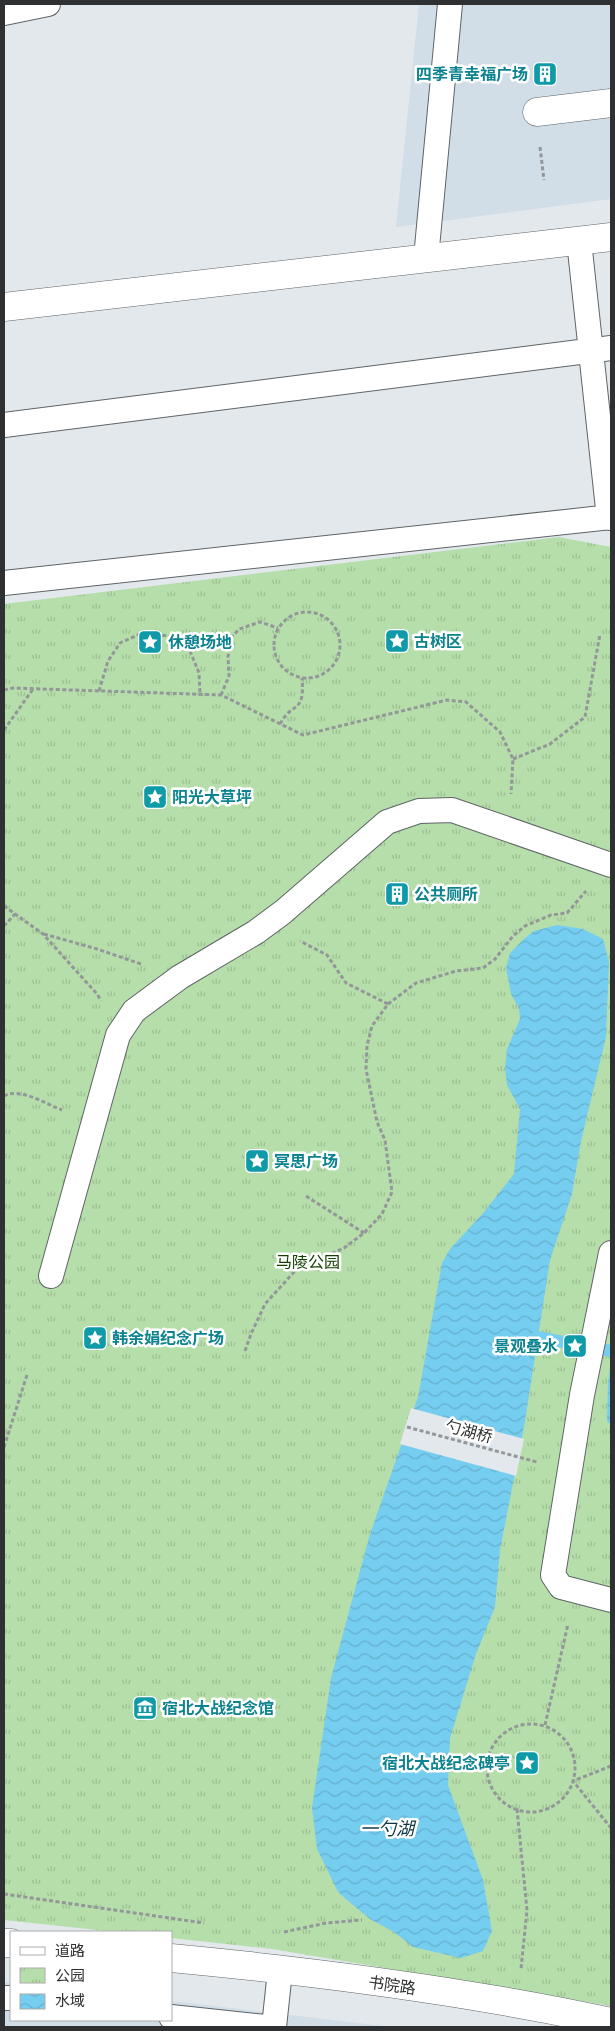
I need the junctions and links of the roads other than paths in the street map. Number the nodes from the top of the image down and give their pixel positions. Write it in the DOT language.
graph roads {
  1 [pos="48,4"];
  2 [pos="450,4"];
  3 [pos="4,13"];
  4 [pos="611,104"];
  5 [pos="537,112"];
  6 [pos="611,237"];
  7 [pos="579,241"];
  8 [pos="426,258"];
  9 [pos="4,307"];
  10 [pos="601,349"];
  11 [pos="4,425"];
  12 [pos="610,518"];
  13 [pos="4,583"];
  14 [pos="610,865"];
  15 [pos="611,1253"];
  16 [pos="51,1276"];
  17 [pos="611,1600"];
  18 [pos="172,1958"];
  19 [pos="280,1970"];
  20 [pos="172,2016"];
  21 [pos="611,2022"];
  22 [pos="266,2027"];
  23 [pos="274,2027"];
  1 -- 3 [label="lane"];
  2 -- 8 [label="lane"];
  4 -- 5 [label="street"];
  6 -- 7 [label="street"];
  7 -- 8 [label="street"];
  7 -- 10 [label="lane"];
  8 -- 9 [label="street"];
  10 -- 11 [label="lane"];
  10 -- 12 [label="lane"];
  12 -- 13 [label="lane"];
  14 -- 16 [label="lane"];
  15 -- 17 [label="lane"];
  18 -- 19 [label="street, 书院路"];
  19 -- 21 [label="street, 书院路"];
  19 -- 23 [label="lane"];
  20 -- 22 [label="lane"];
}
